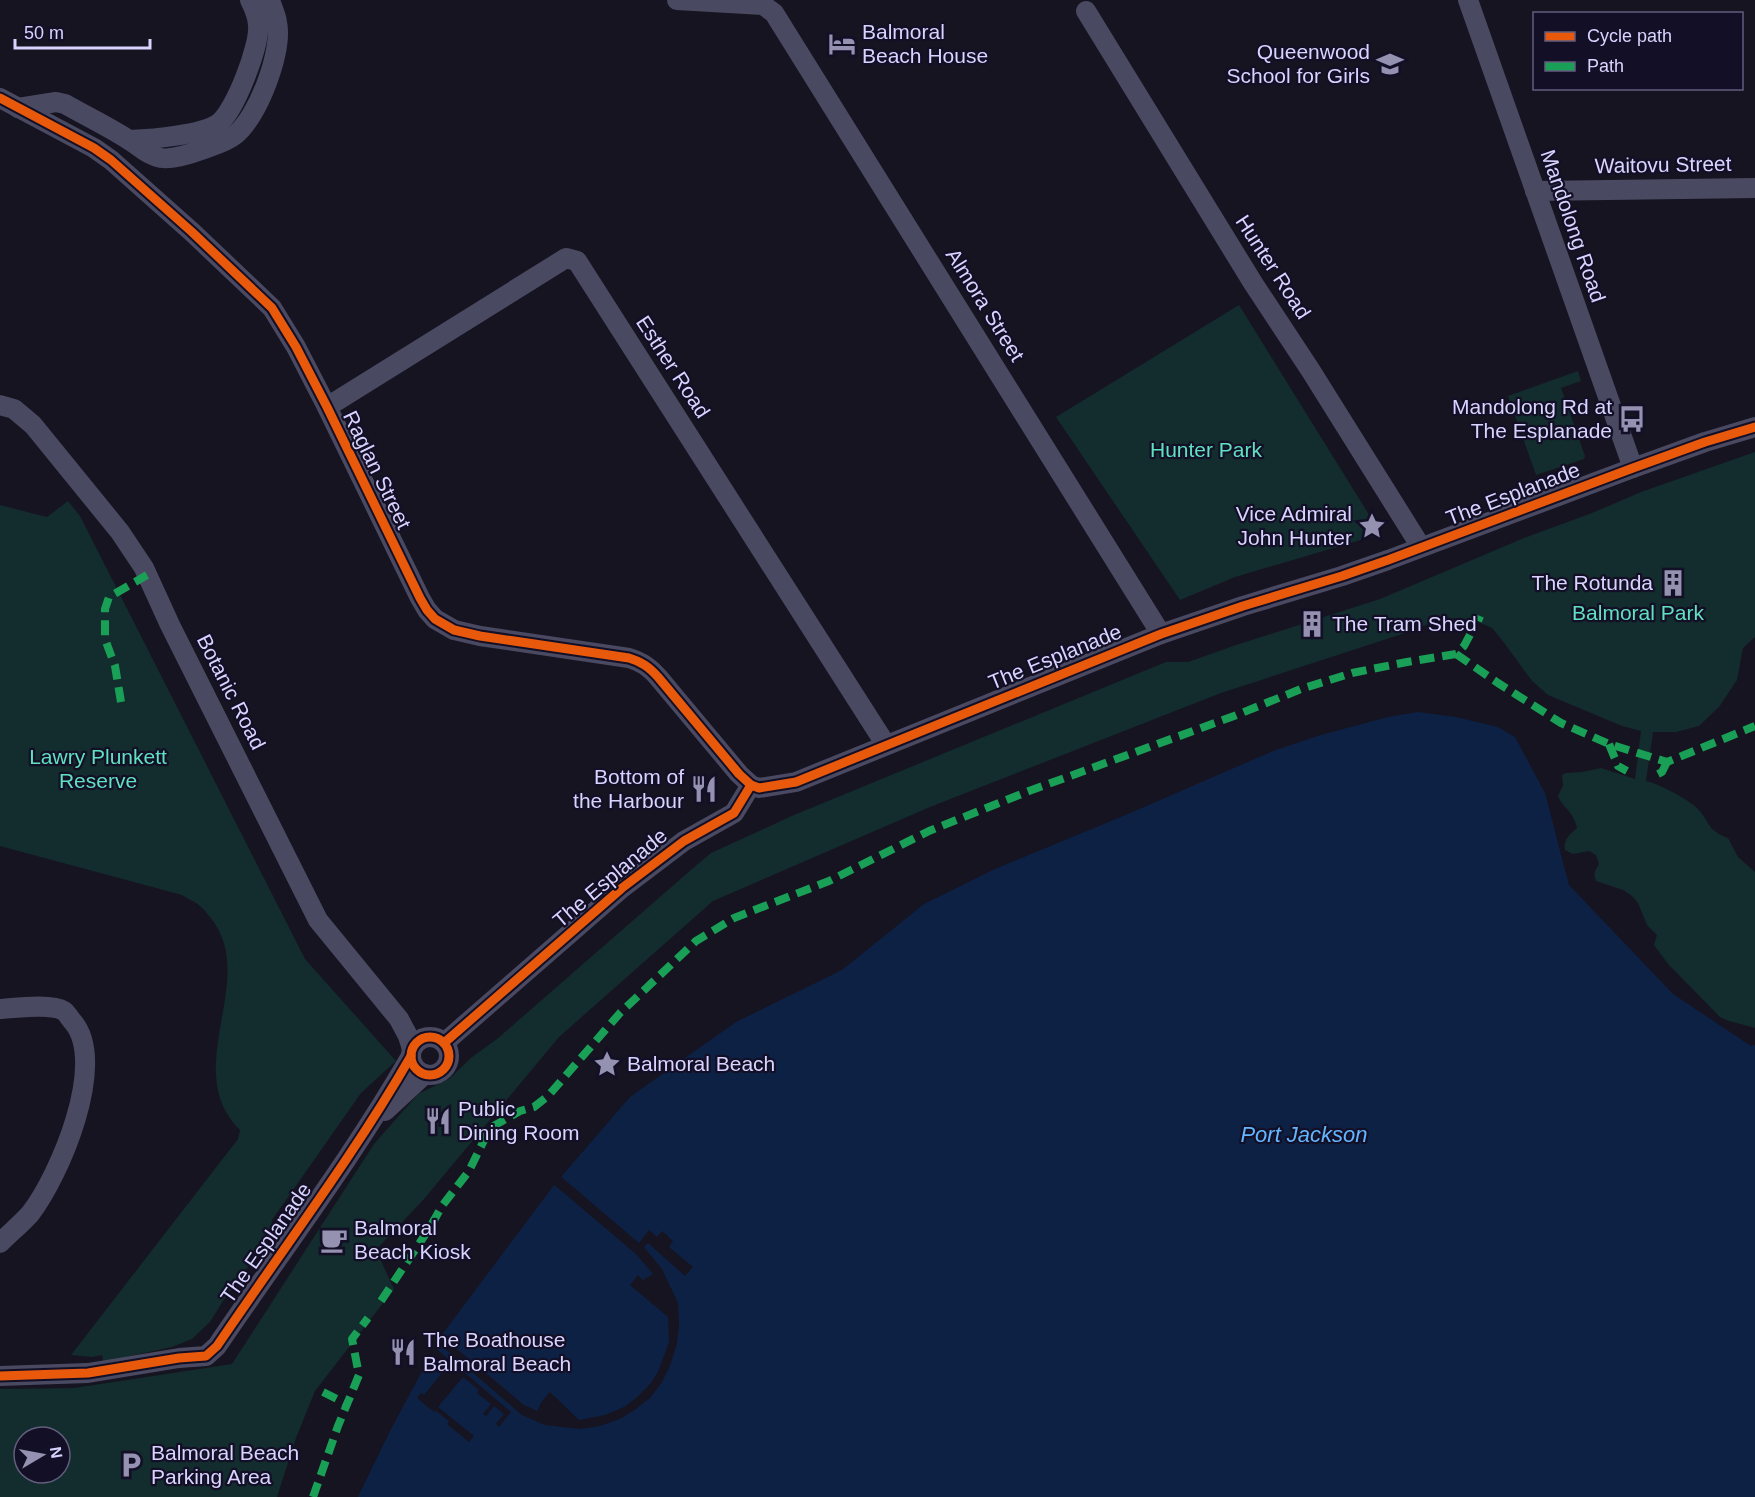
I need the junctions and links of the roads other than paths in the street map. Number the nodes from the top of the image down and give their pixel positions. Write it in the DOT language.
graph roads {
  1 [pos="250,0"];
  2 [pos="270,0"];
  3 [pos="677,0"];
  4 [pos="1468,0"];
  5 [pos="1086,11"];
  6 [pos="0,98"];
  7 [pos="18,108"];
  8 [pos="130,140"];
  9 [pos="1755,188"];
  10 [pos="1535,191"];
  11 [pos="0,405"];
  12 [pos="327,407"];
  13 [pos="1755,427"];
  14 [pos="1633,468"];
  15 [pos="1421,547"];
  16 [pos="1161,634"];
  17 [pos="886,745"];
  18 [pos="751,785"];
  19 [pos="0,1009"];
  20 [pos="423,1046"];
  21 [pos="425,1074"];
  22 [pos="366,1130"];
  23 [pos="0,1243"];
  24 [pos="0,1376"];
  1 -- 8 [label="street"];
  2 -- 8 [label="street"];
  3 -- 16 [label="street, Almora Street"];
  4 -- 10 [label="street, Mandolong Road"];
  5 -- 15 [label="street, Hunter Road"];
  6 -- 7 [label="street, Raglan Street"];
  7 -- 8 [label="street"];
  7 -- 12 [label="street, Raglan Street"];
  9 -- 10 [label="street, Waitovu Street"];
  10 -- 14 [label="street, Mandolong Road"];
  11 -- 20 [label="street, Botanic Road"];
  12 -- 17 [label="street, Esther Road"];
  12 -- 18 [label="street, Raglan Street"];
  13 -- 14 [label="street, The Esplanade"];
  14 -- 15 [label="street, The Esplanade"];
  15 -- 16 [label="street, The Esplanade"];
  16 -- 17 [label="street, The Esplanade"];
  17 -- 18 [label="street, The Esplanade"];
  18 -- 20 [label="street, The Esplanade"];
  19 -- 23 [label="street"];
  20 -- 21 [label="street"];
  20 -- 21 [label="street, The Esplanade"];
  20 -- 22 [label="street, The Esplanade"];
  21 -- 22 [label="street, The Esplanade"];
  22 -- 24 [label="street, The Esplanade"];
}
